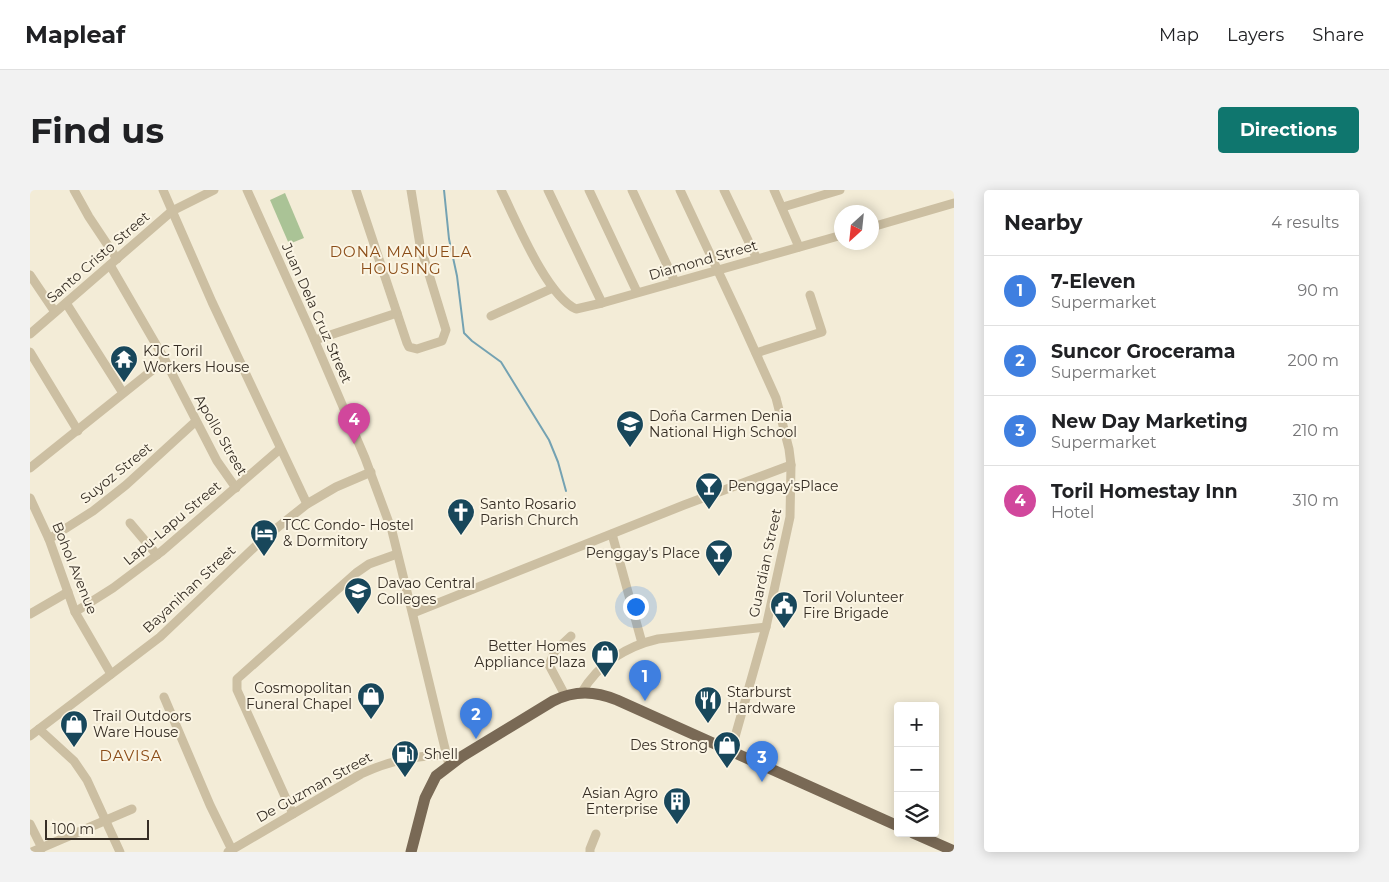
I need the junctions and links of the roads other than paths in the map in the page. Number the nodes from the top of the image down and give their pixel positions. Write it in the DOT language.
graph roads {
  1 [pos="74,190"];
  2 [pos="163,190"];
  3 [pos="214,190"];
  4 [pos="247,190"];
  5 [pos="356,190"];
  6 [pos="411,190"];
  7 [pos="501,190"];
  8 [pos="548,190"];
  9 [pos="589,190"];
  10 [pos="632,190"];
  11 [pos="680,190"];
  12 [pos="724,190"];
  13 [pos="774,190"];
  14 [pos="840,190"];
  15 [pos="954,203"];
  16 [pos="783,208"];
  17 [pos="172,211"];
  18 [pos="879,225"];
  19 [pos="834,237"];
  20 [pos="799,247"];
  21 [pos="117,259"];
  22 [pos="757,259"];
  23 [pos="110,265"];
  24 [pos="718,270"];
  25 [pos="30,275"];
  26 [pos="675,282"];
  27 [pos="553,288"];
  28 [pos="638,292"];
  29 [pos="810,295"];
  30 [pos="66,303"];
  31 [pos="602,303"];
  32 [pos="55,312"];
  33 [pos="397,313"];
  34 [pos="491,316"];
  35 [pos="30,334"];
  36 [pos="315,340"];
  37 [pos="30,352"];
  38 [pos="756,353"];
  39 [pos="165,360"];
  40 [pos="123,393"];
  41 [pos="195,422"];
  42 [pos="78,431"];
  43 [pos="280,449"];
  44 [pos="790,465"];
  45 [pos="30,468"];
  46 [pos="371,472"];
  47 [pos="236,488"];
  48 [pos="30,498"];
  49 [pos="307,504"];
  50 [pos="130,523"];
  51 [pos="612,534"];
  52 [pos="49,539"];
  53 [pos="398,554"];
  54 [pos="157,555"];
  55 [pos="68,592"];
  56 [pos="75,612"];
  57 [pos="412,613"];
  58 [pos="30,614"];
  59 [pos="766,626"];
  60 [pos="571,636"];
  61 [pos="642,643"];
  62 [pos="111,674"];
  63 [pos="582,692"];
  64 [pos="565,695"];
  65 [pos="164,697"];
  66 [pos="39,729"];
  67 [pos="30,736"];
  68 [pos="731,752"];
  69 [pos="448,760"];
  70 [pos="132,809"];
  71 [pos="292,814"];
  72 [pos="105,821"];
  73 [pos="30,824"];
  74 [pos="894,824"];
  75 [pos="596,834"];
  76 [pos="923,837"];
  77 [pos="42,848"];
  78 [pos="230,851"];
  79 [pos="954,851"];
  80 [pos="32,852"];
  81 [pos="120,852"];
  82 [pos="411,852"];
  83 [pos="590,852"];
  1 -- 21 [label="street"];
  2 -- 17 [label="street"];
  3 -- 17 [label="street, Santo Cristo Street"];
  4 -- 36 [label="street, Juan Dela Cruz Street"];
  5 -- 33 [label="street"];
  6 -- 33 [label="street"];
  7 -- 27 [label="street"];
  8 -- 31 [label="street"];
  9 -- 28 [label="street"];
  10 -- 26 [label="street"];
  11 -- 24 [label="street, Guardian Street"];
  12 -- 22 [label="street"];
  13 -- 16 [label="street"];
  14 -- 16 [label="street"];
  15 -- 18 [label="street"];
  16 -- 20 [label="street"];
  17 -- 21 [label="street, Santo Cristo Street"];
  17 -- 43 [label="street"];
  19 -- 20 [label="street, Diamond Street"];
  20 -- 22 [label="street, Diamond Street"];
  21 -- 23 [label="street, Santo Cristo Street"];
  22 -- 24 [label="street, Diamond Street"];
  23 -- 30 [label="street, Santo Cristo Street"];
  23 -- 39 [label="street, Apollo Street"];
  24 -- 26 [label="street, Diamond Street"];
  24 -- 38 [label="street, Guardian Street"];
  25 -- 32 [label="street"];
  26 -- 28 [label="street, Diamond Street"];
  27 -- 31 [label="street, Diamond Street"];
  27 -- 34 [label="street"];
  28 -- 31 [label="street, Diamond Street"];
  29 -- 38 [label="street"];
  30 -- 32 [label="street, Santo Cristo Street"];
  30 -- 40 [label="street"];
  32 -- 35 [label="street, Santo Cristo Street"];
  33 -- 36 [label="street"];
  36 -- 46 [label="street, Juan Dela Cruz Street"];
  37 -- 42 [label="street"];
  38 -- 44 [label="street, Guardian Street"];
  39 -- 40 [label="street"];
  39 -- 41 [label="street, Apollo Street"];
  40 -- 42 [label="street"];
  41 -- 47 [label="street, Apollo Street"];
  41 -- 52 [label="street, Suyoz Street"];
  42 -- 45 [label="street"];
  43 -- 47 [label="street, Lapu-Lapu Street"];
  43 -- 49 [label="street"];
  44 -- 51 [label="street"];
  44 -- 59 [label="street, Guardian Street"];
  46 -- 49 [label="street, Bayanihan Street"];
  46 -- 53 [label="street, Juan Dela Cruz Street"];
  47 -- 54 [label="street, Lapu-Lapu Street"];
  48 -- 52 [label="street, Bohol Avenue"];
  49 -- 62 [label="street, Bayanihan Street"];
  50 -- 54 [label="street"];
  51 -- 57 [label="street"];
  51 -- 61 [label="street"];
  52 -- 55 [label="street, Bohol Avenue"];
  53 -- 57 [label="street, Juan Dela Cruz Street"];
  53 -- 71 [label="street"];
  54 -- 56 [label="street, Lapu-Lapu Street"];
  55 -- 56 [label="street, Bohol Avenue"];
  55 -- 58 [label="street"];
  56 -- 62 [label="street, Bohol Avenue"];
  57 -- 69 [label="street, Juan Dela Cruz Street"];
  59 -- 61 [label="street"];
  59 -- 68 [label="street, Guardian Street"];
  60 -- 64 [label="street"];
  61 -- 63 [label="street"];
  62 -- 66 [label="street, Bayanihan Street"];
  63 -- 64 [label="main road"];
  63 -- 68 [label="main road"];
  64 -- 69 [label="main road"];
  65 -- 78 [label="street"];
  66 -- 67 [label="street, Bayanihan Street"];
  66 -- 72 [label="street"];
  68 -- 74 [label="main road"];
  69 -- 71 [label="street, De Guzman Street"];
  69 -- 82 [label="main road"];
  70 -- 72 [label="street"];
  71 -- 78 [label="street, De Guzman Street"];
  72 -- 77 [label="street"];
  72 -- 81 [label="street"];
  73 -- 77 [label="street"];
  75 -- 83 [label="street"];
  76 -- 79 [label="main road"];
  77 -- 80 [label="street"];
}
